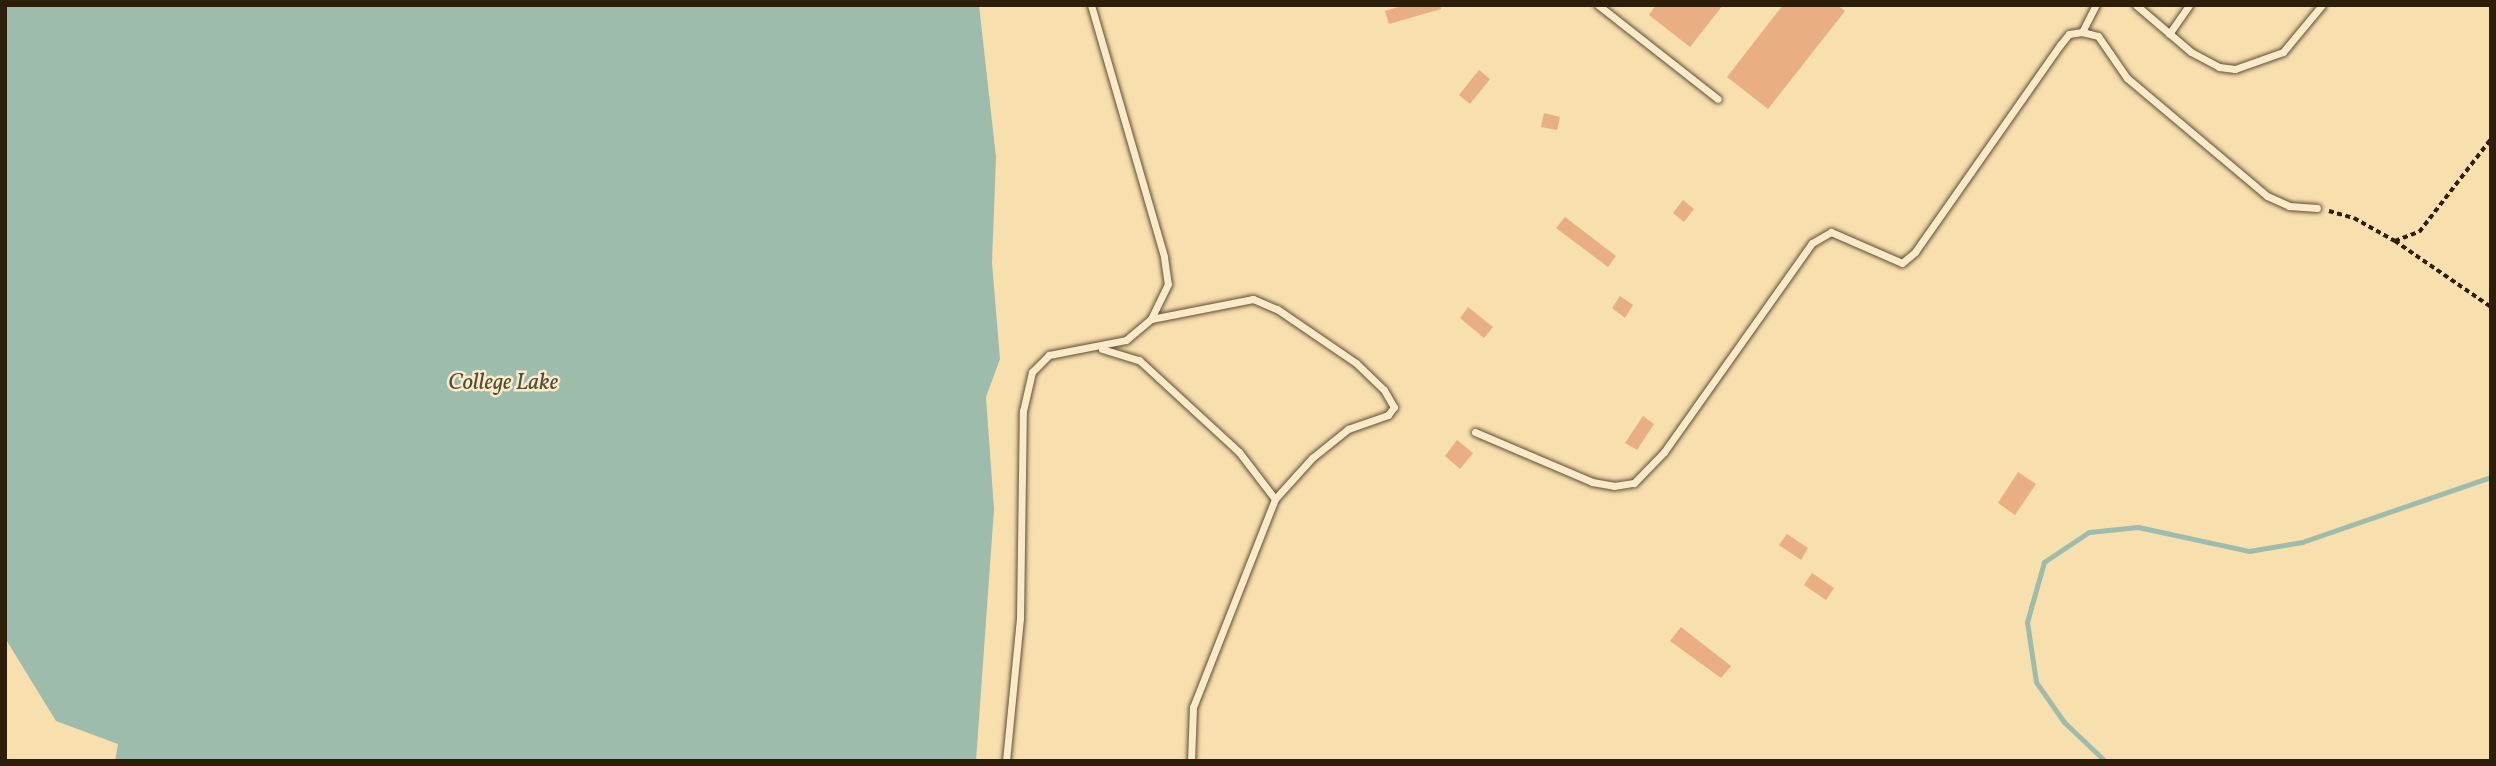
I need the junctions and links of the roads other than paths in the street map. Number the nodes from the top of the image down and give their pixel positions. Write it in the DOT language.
graph roads {
  1 [pos="1091,5"];
  2 [pos="1598,5"];
  3 [pos="2096,5"];
  4 [pos="2136,5"];
  5 [pos="2189,5"];
  6 [pos="2322,5"];
  7 [pos="2082,32"];
  8 [pos="2169,34"];
  9 [pos="1718,99"];
  10 [pos="2317,208"];
  11 [pos="1151,319"];
  12 [pos="1100,348"];
  13 [pos="1475,432"];
  14 [pos="1275,499"];
  15 [pos="1006,761"];
  16 [pos="1191,761"];
  1 -- 11 [label="lane"];
  2 -- 9 [label="lane"];
  3 -- 7 [label="lane"];
  4 -- 8 [label="lane"];
  5 -- 8 [label="lane"];
  6 -- 8 [label="lane"];
  7 -- 10 [label="lane"];
  7 -- 13 [label="lane"];
  11 -- 12 [label="lane"];
  11 -- 14 [label="lane"];
  12 -- 14 [label="lane"];
  12 -- 15 [label="lane"];
  14 -- 16 [label="lane"];
}
